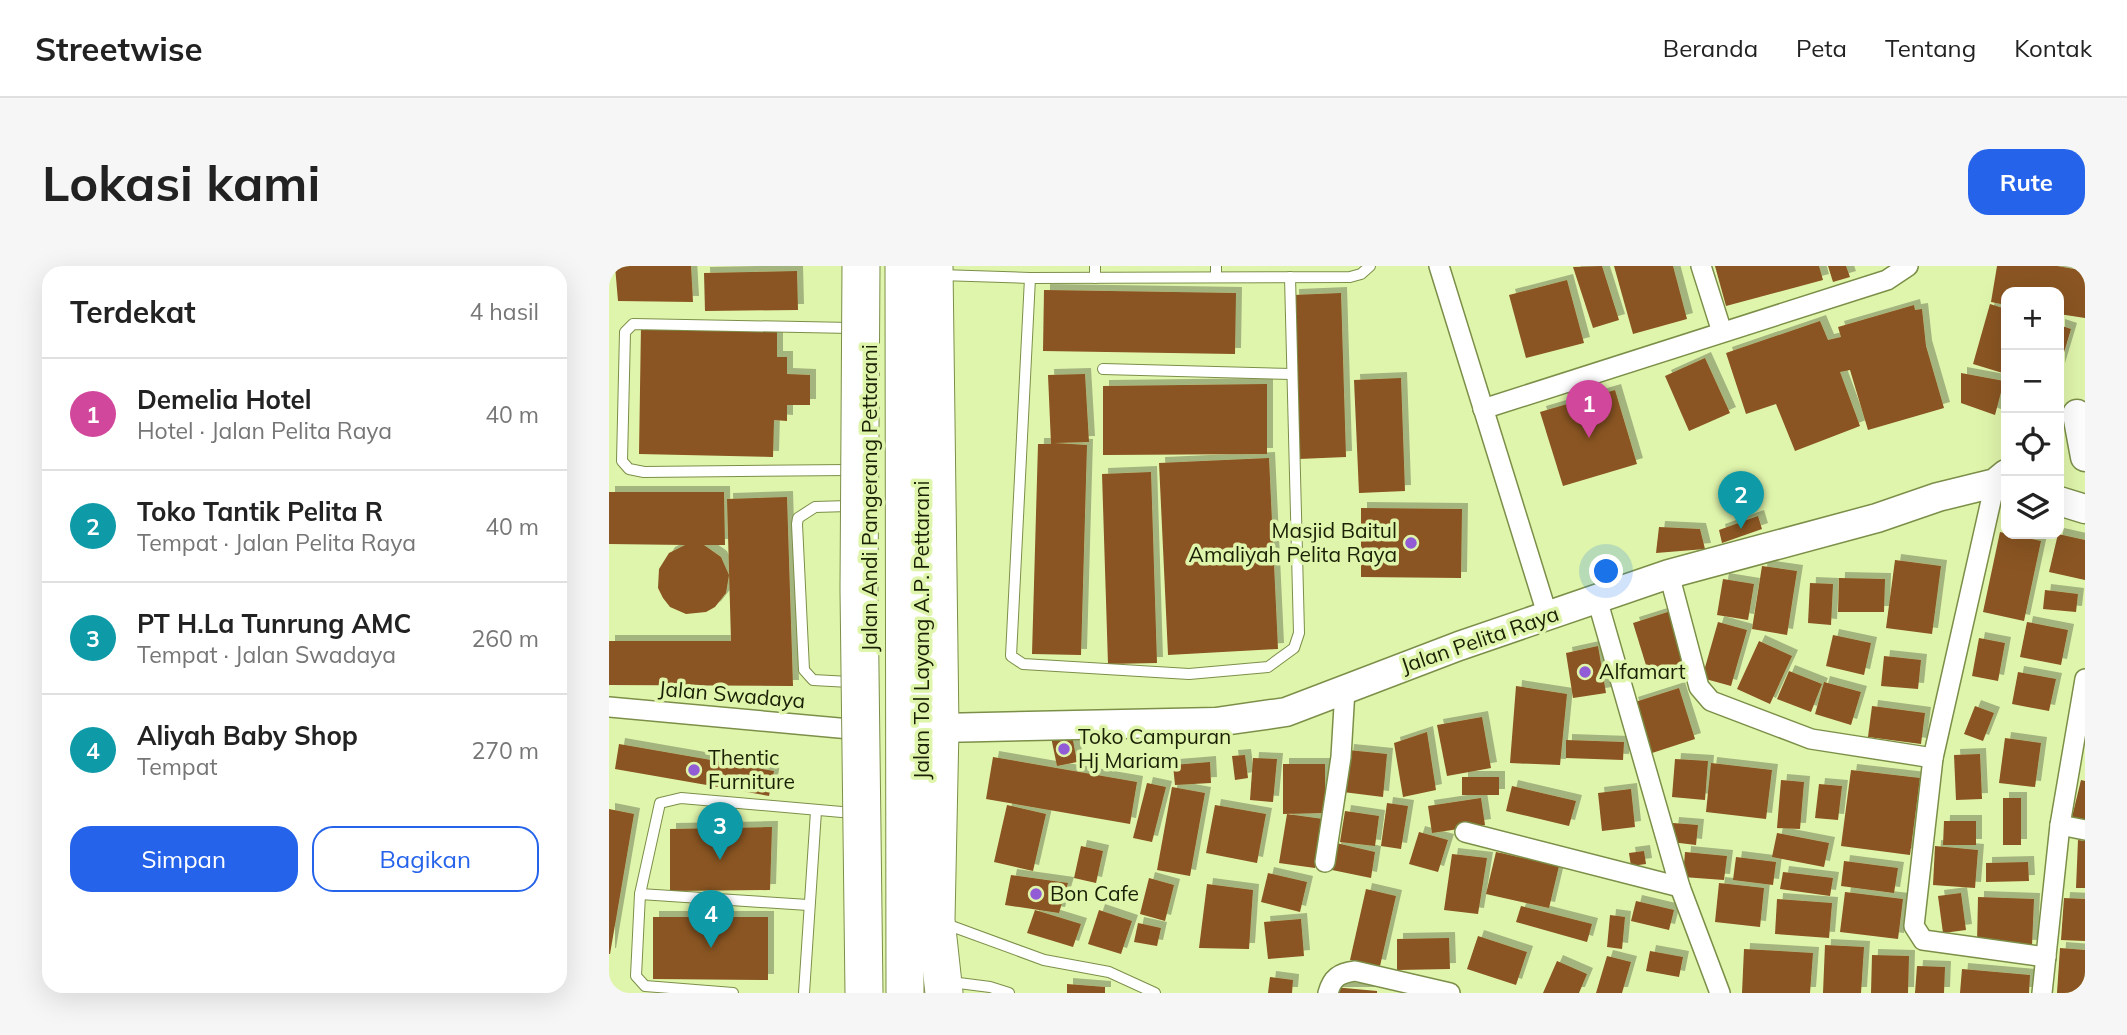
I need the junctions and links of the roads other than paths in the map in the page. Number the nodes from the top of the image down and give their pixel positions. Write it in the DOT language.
graph roads {
  1 [pos="861,266"];
  2 [pos="871,266"];
  3 [pos="1095,266"];
  4 [pos="1216,266"];
  5 [pos="1370,266"];
  6 [pos="1439,266"];
  7 [pos="1701,266"];
  8 [pos="1908,266"];
  9 [pos="923,268"];
  10 [pos="1290,277"];
  11 [pos="1030,278"];
  12 [pos="1095,278"];
  13 [pos="1216,278"];
  14 [pos="852,328"];
  15 [pos="1722,331"];
  16 [pos="1103,369"];
  17 [pos="1292,374"];
  18 [pos="1483,408"];
  19 [pos="2074,417"];
  20 [pos="2085,454"];
  21 [pos="849,470"];
  22 [pos="2001,481"];
  23 [pos="2001,485"];
  24 [pos="2064,503"];
  25 [pos="848,506"];
  26 [pos="2085,509"];
  27 [pos="1669,574"];
  28 [pos="1597,599"];
  29 [pos="1548,617"];
  30 [pos="2085,679"];
  31 [pos="1345,689"];
  32 [pos="858,705"];
  33 [pos="609,707"];
  34 [pos="940,728"];
  35 [pos="1933,758"];
  36 [pos="816,811"];
  37 [pos="853,813"];
  38 [pos="2060,825"];
  39 [pos="2085,830"];
  40 [pos="1465,832"];
  41 [pos="1325,862"];
  42 [pos="1680,887"];
  43 [pos="640,894"];
  44 [pos="808,905"];
  45 [pos="936,920"];
  46 [pos="2046,957"];
  47 [pos="937,989"];
  48 [pos="733,993"];
  49 [pos="804,993"];
  50 [pos="864,993"];
  51 [pos="873,993"];
  52 [pos="905,993"];
  53 [pos="1009,993"];
  54 [pos="1155,993"];
  55 [pos="1328,993"];
  56 [pos="1450,993"];
  57 [pos="1720,993"];
  58 [pos="2042,993"];
  1 -- 50 [label="highway, bridge"];
  2 -- 32 [label="highway, Jalan Andi Pangerang Pettarani"];
  3 -- 12 [label="lane"];
  4 -- 13 [label="lane"];
  5 -- 10 [label="lane"];
  6 -- 18 [label="street"];
  7 -- 15 [label="street"];
  8 -- 15 [label="street"];
  9 -- 11 [label="lane"];
  9 -- 34 [label="highway"];
  9 -- 47 [label="highway, Jalan Tol Layang A.P. Pettarani"];
  9 -- 52 [label="highway, Jalan Tol Layang A.P. Pettarani"];
  10 -- 13 [label="lane"];
  10 -- 17 [label="lane"];
  11 -- 12 [label="lane"];
  11 -- 17 [label="lane"];
  12 -- 13 [label="lane"];
  14 -- 21 [label="lane"];
  15 -- 18 [label="street"];
  16 -- 17 [label="lane"];
  18 -- 29 [label="street"];
  19 -- 20 [label="main road"];
  22 -- 27 [label="main road, Jalan Pelita Raya"];
  23 -- 35 [label="street"];
  24 -- 26 [label="main road"];
  25 -- 32 [label="lane"];
  27 -- 28 [label="main road, Jalan Pelita Raya"];
  27 -- 35 [label="street"];
  28 -- 29 [label="main road, Jalan Pelita Raya"];
  28 -- 42 [label="street"];
  29 -- 31 [label="main road, Jalan Pelita Raya"];
  30 -- 38 [label="street"];
  31 -- 34 [label="main road, Jalan Pelita Raya"];
  31 -- 41 [label="street"];
  32 -- 33 [label="street, Jalan Swadaya"];
  32 -- 51 [label="highway, Jalan Andi Pangerang Pettarani"];
  34 -- 45 [label="highway"];
  35 -- 46 [label="street"];
  36 -- 37 [label="lane"];
  36 -- 43 [label="lane"];
  36 -- 44 [label="lane"];
  38 -- 39 [label="street"];
  38 -- 46 [label="street"];
  40 -- 42 [label="street"];
  42 -- 57 [label="street"];
  43 -- 44 [label="lane"];
  43 -- 48 [label="lane"];
  44 -- 49 [label="lane"];
  45 -- 47 [label="highway"];
  45 -- 54 [label="lane"];
  46 -- 58 [label="street"];
  47 -- 53 [label="lane"];
  55 -- 56 [label="street"];
}
